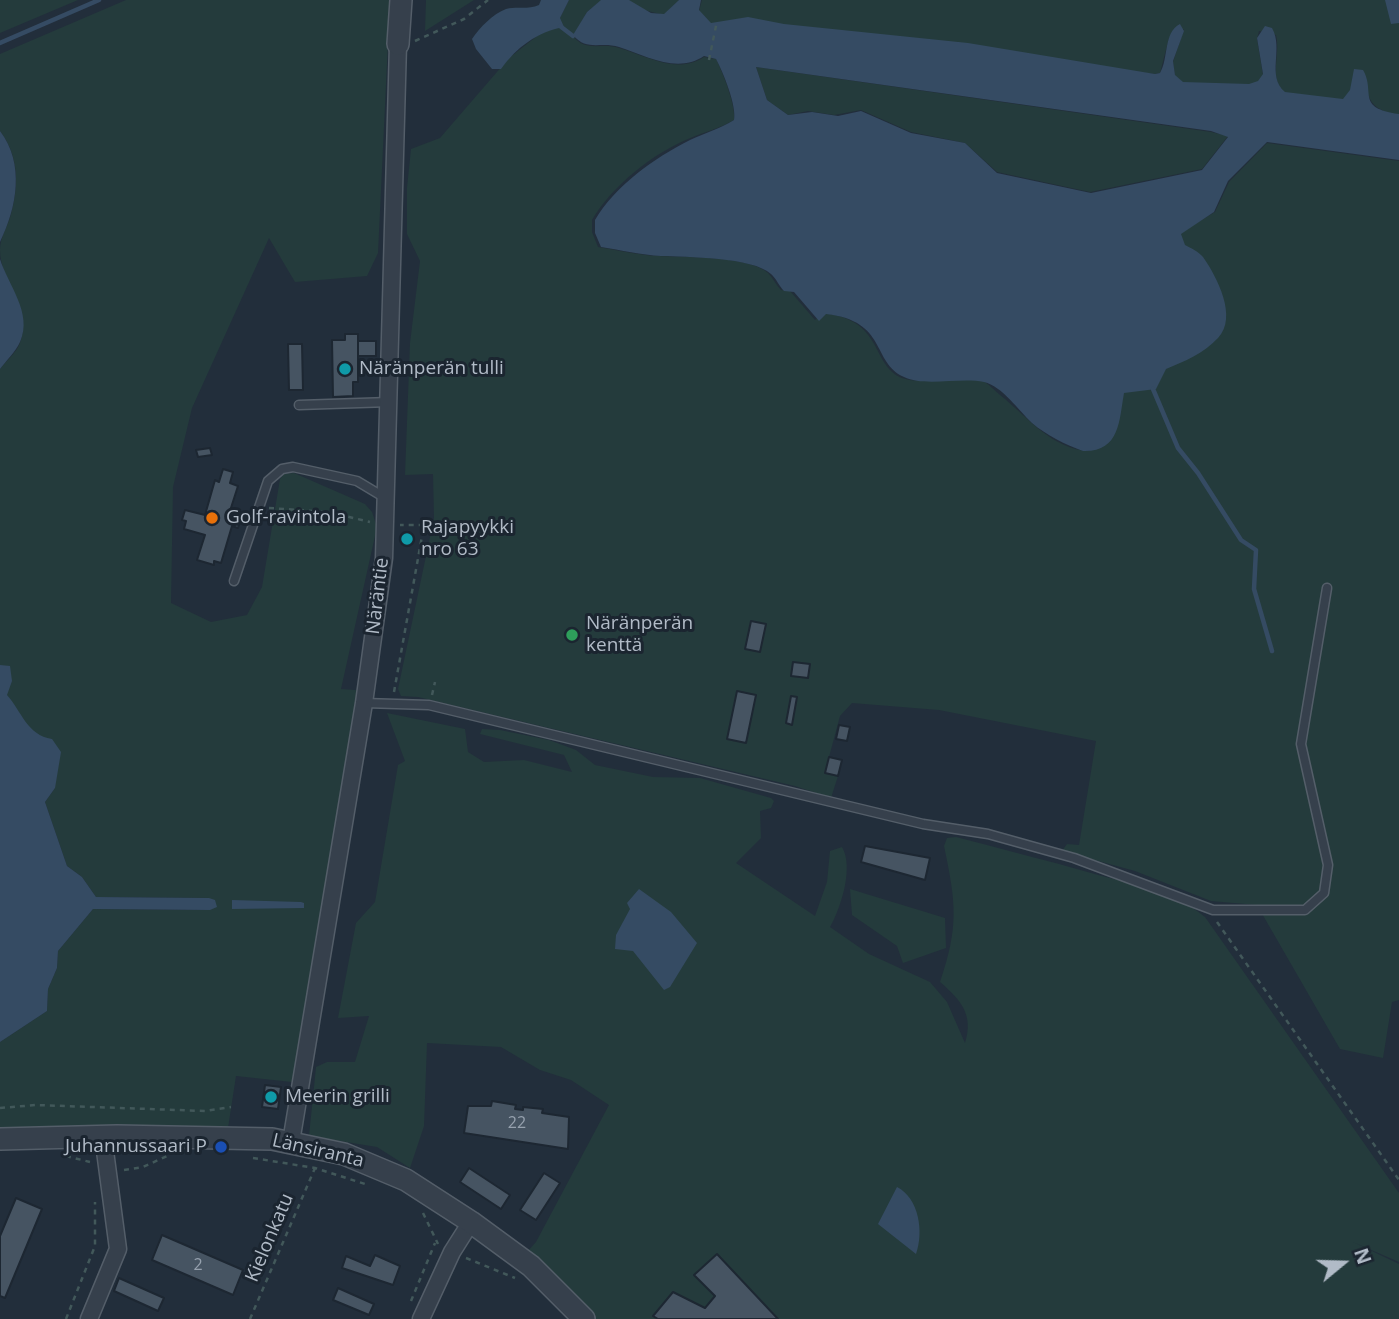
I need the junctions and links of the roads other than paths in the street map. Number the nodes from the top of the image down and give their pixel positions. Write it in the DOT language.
graph roads {
  1 [pos="401,0"];
  2 [pos="398,44"];
  3 [pos="390,402"];
  4 [pos="299,405"];
  5 [pos="387,499"];
  6 [pos="234,581"];
  7 [pos="1327,588"];
  8 [pos="364,703"];
  9 [pos="103,1136"];
  10 [pos="0,1139"];
  11 [pos="291,1142"];
  12 [pos="471,1222"];
  13 [pos="89,1319"];
  14 [pos="421,1319"];
  15 [pos="584,1319"];
  1 -- 2 [label="street"];
  2 -- 3 [label="street, Näräntie"];
  3 -- 4 [label="lane"];
  3 -- 5 [label="street, Näräntie"];
  5 -- 6 [label="lane"];
  5 -- 8 [label="street, Näräntie"];
  7 -- 8 [label="lane"];
  8 -- 11 [label="street, Näräntie"];
  9 -- 10 [label="street, Länsiranta"];
  9 -- 11 [label="street, Länsiranta"];
  9 -- 13 [label="street"];
  11 -- 12 [label="street, Länsiranta"];
  12 -- 14 [label="street"];
  12 -- 15 [label="street, Länsiranta"];
}
